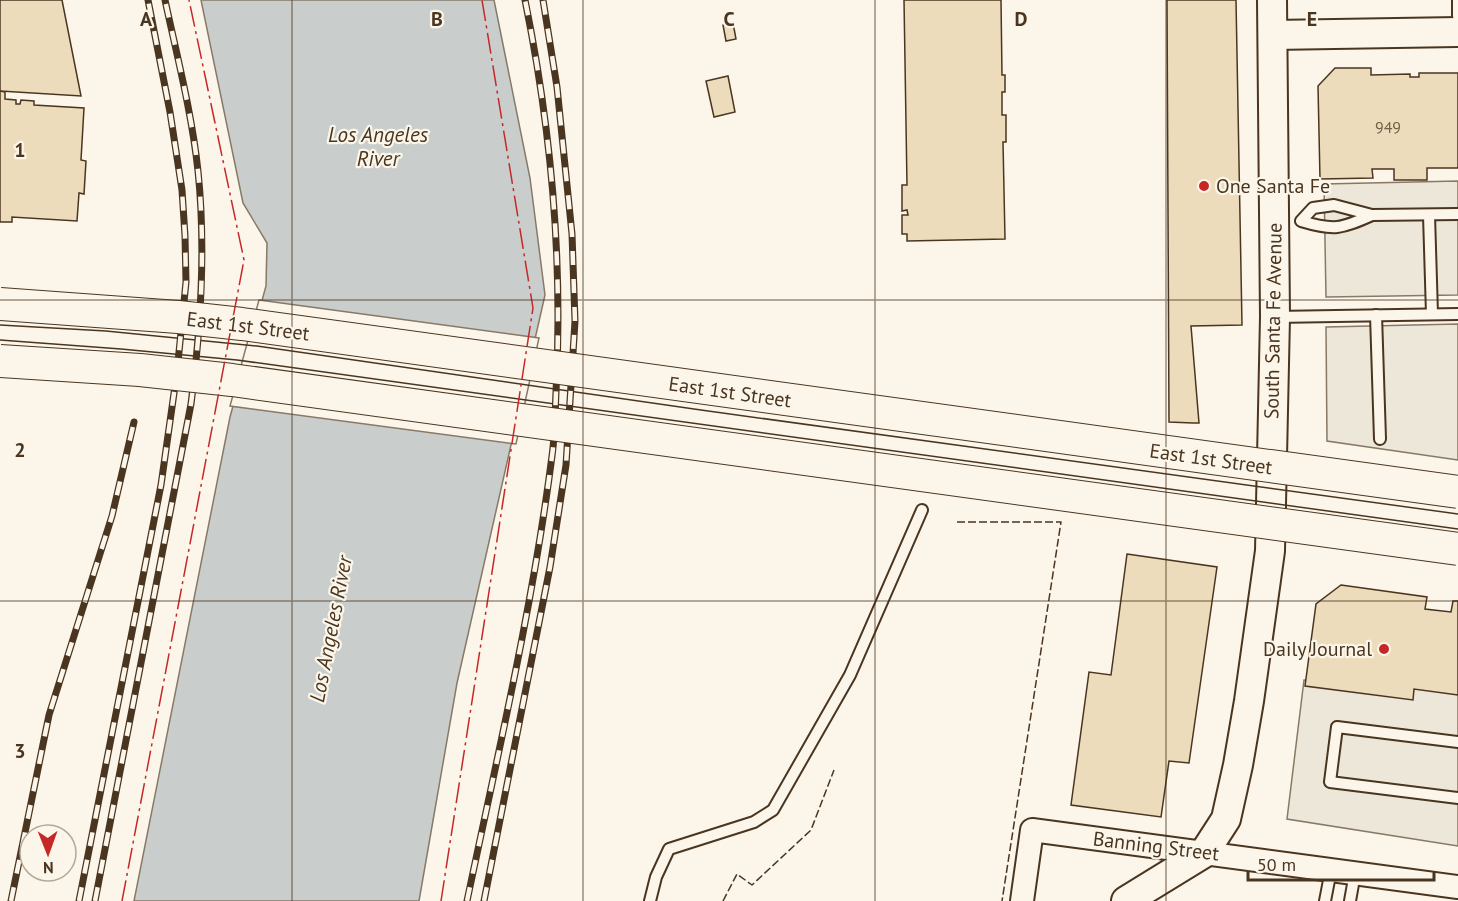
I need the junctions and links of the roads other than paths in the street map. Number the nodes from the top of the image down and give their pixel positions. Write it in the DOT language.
graph roads {
  1 [pos="1272,0"];
  2 [pos="1458,0"];
  3 [pos="1458,16"];
  4 [pos="1458,32"];
  5 [pos="1273,35"];
  6 [pos="1429,214"];
  7 [pos="1458,214"];
  8 [pos="1372,215"];
  9 [pos="1288,221"];
  10 [pos="0,304"];
  11 [pos="1431,314"];
  12 [pos="1458,314"];
  13 [pos="1376,315"];
  14 [pos="1275,317"];
  15 [pos="0,361"];
  16 [pos="1380,439"];
  17 [pos="1458,492"];
  18 [pos="922,510"];
  19 [pos="1458,549"];
  20 [pos="1458,742"];
  21 [pos="1458,798"];
  22 [pos="1204,853"];
  23 [pos="1331,870"];
  24 [pos="1354,873"];
  25 [pos="1458,886"];
  26 [pos="650,901"];
  27 [pos="1022,901"];
  28 [pos="1126,901"];
  29 [pos="1325,901"];
  30 [pos="1350,901"];
  1 -- 5 [label="street, South Santa Fe Avenue"];
  2 -- 3 [label="lane"];
  4 -- 5 [label="street"];
  5 -- 9 [label="street, South Santa Fe Avenue"];
  6 -- 7 [label="lane"];
  6 -- 8 [label="lane"];
  6 -- 11 [label="lane"];
  8 -- 9 [label="lane"];
  8 -- 9 [label="lane"];
  9 -- 14 [label="street, South Santa Fe Avenue"];
  10 -- 17 [label="main road, East 1st Street, bridge"];
  11 -- 12 [label="lane"];
  11 -- 13 [label="lane"];
  13 -- 14 [label="lane"];
  13 -- 16 [label="lane"];
  14 -- 22 [label="street, South Santa Fe Avenue"];
  15 -- 19 [label="main road, bridge"];
  18 -- 26 [label="lane"];
  20 -- 21 [label="lane"];
  22 -- 23 [label="street, Banning Street"];
  22 -- 27 [label="street, Banning Street"];
  22 -- 28 [label="street"];
  23 -- 24 [label="street, Banning Street"];
  23 -- 29 [label="lane"];
  24 -- 25 [label="street, Banning Street"];
  24 -- 30 [label="lane"];
}
